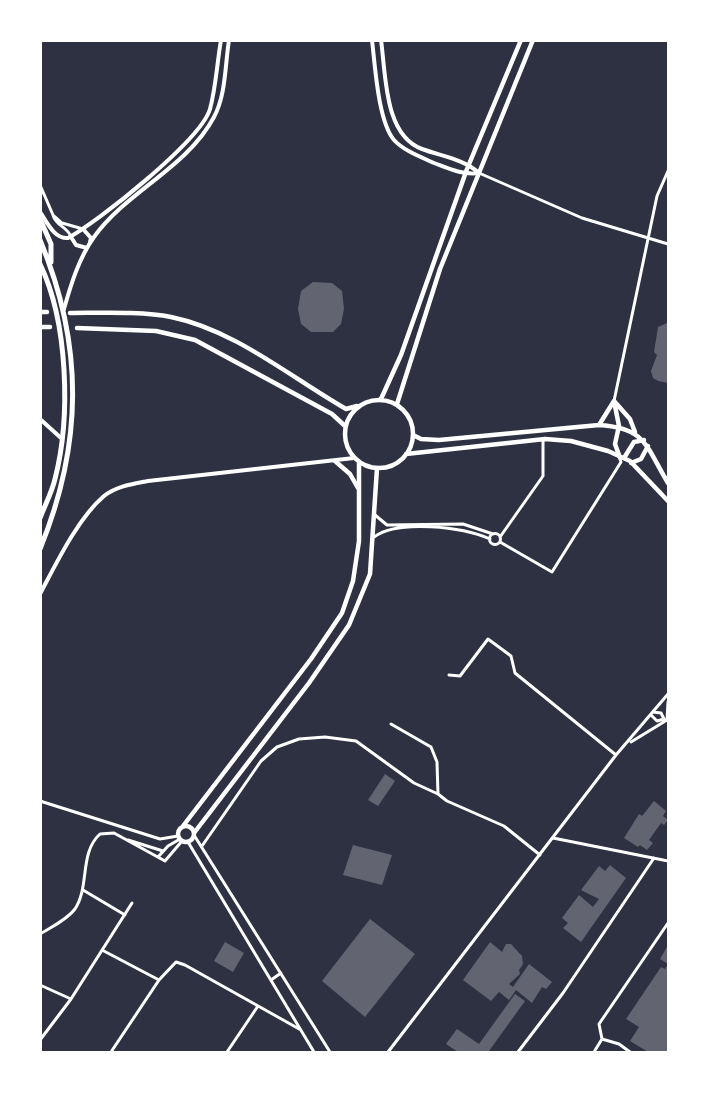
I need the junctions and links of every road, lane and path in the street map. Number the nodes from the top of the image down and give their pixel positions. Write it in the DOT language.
graph roads {
  1 [pos="221,40"];
  2 [pos="229,40"];
  3 [pos="372,40"];
  4 [pos="381,40"];
  5 [pos="521,40"];
  6 [pos="533,40"];
  7 [pos="469,164"];
  8 [pos="669,171"];
  9 [pos="478,172"];
  10 [pos="465,175"];
  11 [pos="40,185"];
  12 [pos="40,212"];
  13 [pos="53,215"];
  14 [pos="40,219"];
  15 [pos="83,229"];
  16 [pos="71,237"];
  17 [pos="650,238"];
  18 [pos="40,240"];
  19 [pos="90,243"];
  20 [pos="669,244"];
  21 [pos="87,248"];
  22 [pos="40,264"];
  23 [pos="51,266"];
  24 [pos="40,273"];
  25 [pos="49,286"];
  26 [pos="64,309"];
  27 [pos="40,312"];
  28 [pos="47,312"];
  29 [pos="70,313"];
  30 [pos="40,327"];
  31 [pos="50,327"];
  32 [pos="78,328"];
  33 [pos="381,399"];
  34 [pos="614,401"];
  35 [pos="397,404"];
  36 [pos="357,406"];
  37 [pos="40,419"];
  38 [pos="599,425"];
  39 [pos="345,426"];
  40 [pos="619,426"];
  41 [pos="635,432"];
  42 [pos="413,435"];
  43 [pos="61,438"];
  44 [pos="543,440"];
  45 [pos="644,440"];
  46 [pos="648,446"];
  47 [pos="406,454"];
  48 [pos="619,455"];
  49 [pos="354,458"];
  50 [pos="622,460"];
  51 [pos="335,461"];
  52 [pos="359,463"];
  53 [pos="631,463"];
  54 [pos="377,468"];
  55 [pos="669,483"];
  56 [pos="359,490"];
  57 [pos="669,501"];
  58 [pos="374,514"];
  59 [pos="40,518"];
  60 [pos="493,534"];
  61 [pos="500,537"];
  62 [pos="372,538"];
  63 [pos="490,539"];
  64 [pos="500,542"];
  65 [pos="40,549"];
  66 [pos="40,594"];
  67 [pos="449,675"];
  68 [pos="669,694"];
  69 [pos="669,702"];
  70 [pos="652,713"];
  71 [pos="667,720"];
  72 [pos="391,724"];
  73 [pos="628,743"];
  74 [pos="616,755"];
  75 [pos="438,794"];
  76 [pos="40,801"];
  77 [pos="183,826"];
  78 [pos="194,834"];
  79 [pos="553,837"];
  80 [pos="180,839"];
  81 [pos="126,840"];
  82 [pos="188,842"];
  83 [pos="202,846"];
  84 [pos="163,851"];
  85 [pos="540,855"];
  86 [pos="158,857"];
  87 [pos="654,858"];
  88 [pos="669,861"];
  89 [pos="82,889"];
  90 [pos="234,899"];
  91 [pos="132,903"];
  92 [pos="226,906"];
  93 [pos="124,915"];
  94 [pos="669,923"];
  95 [pos="40,934"];
  96 [pos="102,950"];
  97 [pos="281,973"];
  98 [pos="159,980"];
  99 [pos="271,980"];
  100 [pos="40,985"];
  101 [pos="71,999"];
  102 [pos="258,1006"];
  103 [pos="300,1030"];
  104 [pos="602,1039"];
  105 [pos="40,1040"];
  106 [pos="111,1053"];
  107 [pos="227,1053"];
  108 [pos="314,1053"];
  109 [pos="330,1053"];
  110 [pos="388,1053"];
  111 [pos="519,1053"];
  112 [pos="594,1053"];
  113 [pos="630,1053"];
  1 -- 15 [label="street"];
  2 -- 19 [label="street"];
  3 -- 10 [label="street"];
  4 -- 7 [label="street"];
  5 -- 7 [label="main road"];
  6 -- 9 [label="main road"];
  7 -- 9 [label="street"];
  7 -- 10 [label="main road"];
  8 -- 17 [label="street"];
  9 -- 10 [label="street"];
  9 -- 17 [label="street"];
  9 -- 35 [label="main road"];
  10 -- 33 [label="main road"];
  11 -- 13 [label="street"];
  12 -- 16 [label="street"];
  13 -- 15 [label="street"];
  13 -- 16 [label="street"];
  14 -- 23 [label="highway"];
  15 -- 16 [label="street"];
  15 -- 19 [label="street"];
  16 -- 21 [label="street"];
  17 -- 20 [label="street"];
  17 -- 34 [label="street"];
  18 -- 23 [label="highway"];
  19 -- 21 [label="street"];
  21 -- 26 [label="street"];
  22 -- 25 [label="highway"];
  23 -- 26 [label="highway"];
  24 -- 25 [label="highway"];
  25 -- 43 [label="highway"];
  26 -- 65 [label="highway"];
  27 -- 28 [label="main road"];
  29 -- 36 [label="main road"];
  30 -- 31 [label="main road"];
  32 -- 39 [label="main road"];
  33 -- 35 [label="main road"];
  33 -- 36 [label="main road"];
  34 -- 38 [label="main road"];
  34 -- 40 [label="main road"];
  34 -- 41 [label="main road"];
  35 -- 42 [label="main road"];
  36 -- 39 [label="main road"];
  37 -- 43 [label="street"];
  38 -- 40 [label="main road"];
  38 -- 42 [label="main road"];
  39 -- 49 [label="main road"];
  40 -- 41 [label="main road"];
  40 -- 48 [label="main road"];
  41 -- 45 [label="main road"];
  42 -- 47 [label="main road"];
  43 -- 59 [label="highway"];
  44 -- 47 [label="main road"];
  44 -- 48 [label="main road"];
  44 -- 61 [label="street"];
  45 -- 46 [label="main road"];
  45 -- 50 [label="main road"];
  46 -- 53 [label="main road"];
  46 -- 55 [label="main road"];
  47 -- 54 [label="main road"];
  48 -- 50 [label="main road"];
  49 -- 51 [label="street"];
  49 -- 52 [label="main road"];
  50 -- 53 [label="main road"];
  50 -- 64 [label="street"];
  51 -- 56 [label="main road"];
  51 -- 66 [label="street"];
  52 -- 54 [label="main road"];
  52 -- 56 [label="main road"];
  53 -- 57 [label="main road"];
  54 -- 58 [label="main road"];
  56 -- 77 [label="main road"];
  58 -- 60 [label="street"];
  58 -- 62 [label="main road"];
  60 -- 61 [label="street"];
  60 -- 63 [label="street"];
  61 -- 64 [label="street"];
  62 -- 63 [label="street"];
  62 -- 78 [label="main road"];
  63 -- 64 [label="street"];
  67 -- 74 [label="street"];
  68 -- 70 [label="street"];
  69 -- 71 [label="street"];
  70 -- 71 [label="street"];
  70 -- 71 [label="street"];
  70 -- 73 [label="street"];
  71 -- 73 [label="street"];
  72 -- 75 [label="street"];
  73 -- 74 [label="street"];
  74 -- 79 [label="street"];
  75 -- 83 [label="street"];
  75 -- 85 [label="street"];
  76 -- 80 [label="street"];
  77 -- 78 [label="main road"];
  77 -- 80 [label="main road"];
  78 -- 82 [label="main road"];
  78 -- 83 [label="street"];
  79 -- 85 [label="street"];
  79 -- 87 [label="street"];
  80 -- 82 [label="main road"];
  80 -- 84 [label="street"];
  80 -- 86 [label="street"];
  81 -- 84 [label="street"];
  81 -- 86 [label="street"];
  81 -- 89 [label="street"];
  82 -- 92 [label="street"];
  83 -- 90 [label="street"];
  84 -- 86 [label="street"];
  85 -- 110 [label="street"];
  87 -- 88 [label="street"];
  87 -- 111 [label="street"];
  89 -- 93 [label="street"];
  89 -- 95 [label="street"];
  90 -- 92 [label="street"];
  90 -- 97 [label="street"];
  91 -- 93 [label="street"];
  92 -- 99 [label="street"];
  93 -- 96 [label="street"];
  94 -- 104 [label="street"];
  96 -- 98 [label="street"];
  96 -- 101 [label="street"];
  97 -- 99 [label="street"];
  97 -- 109 [label="street"];
  98 -- 102 [label="street"];
  98 -- 106 [label="street"];
  99 -- 103 [label="street"];
  100 -- 101 [label="street"];
  101 -- 105 [label="street"];
  102 -- 103 [label="street"];
  102 -- 107 [label="street"];
  103 -- 108 [label="street"];
  104 -- 112 [label="street"];
  104 -- 113 [label="street"];
}
